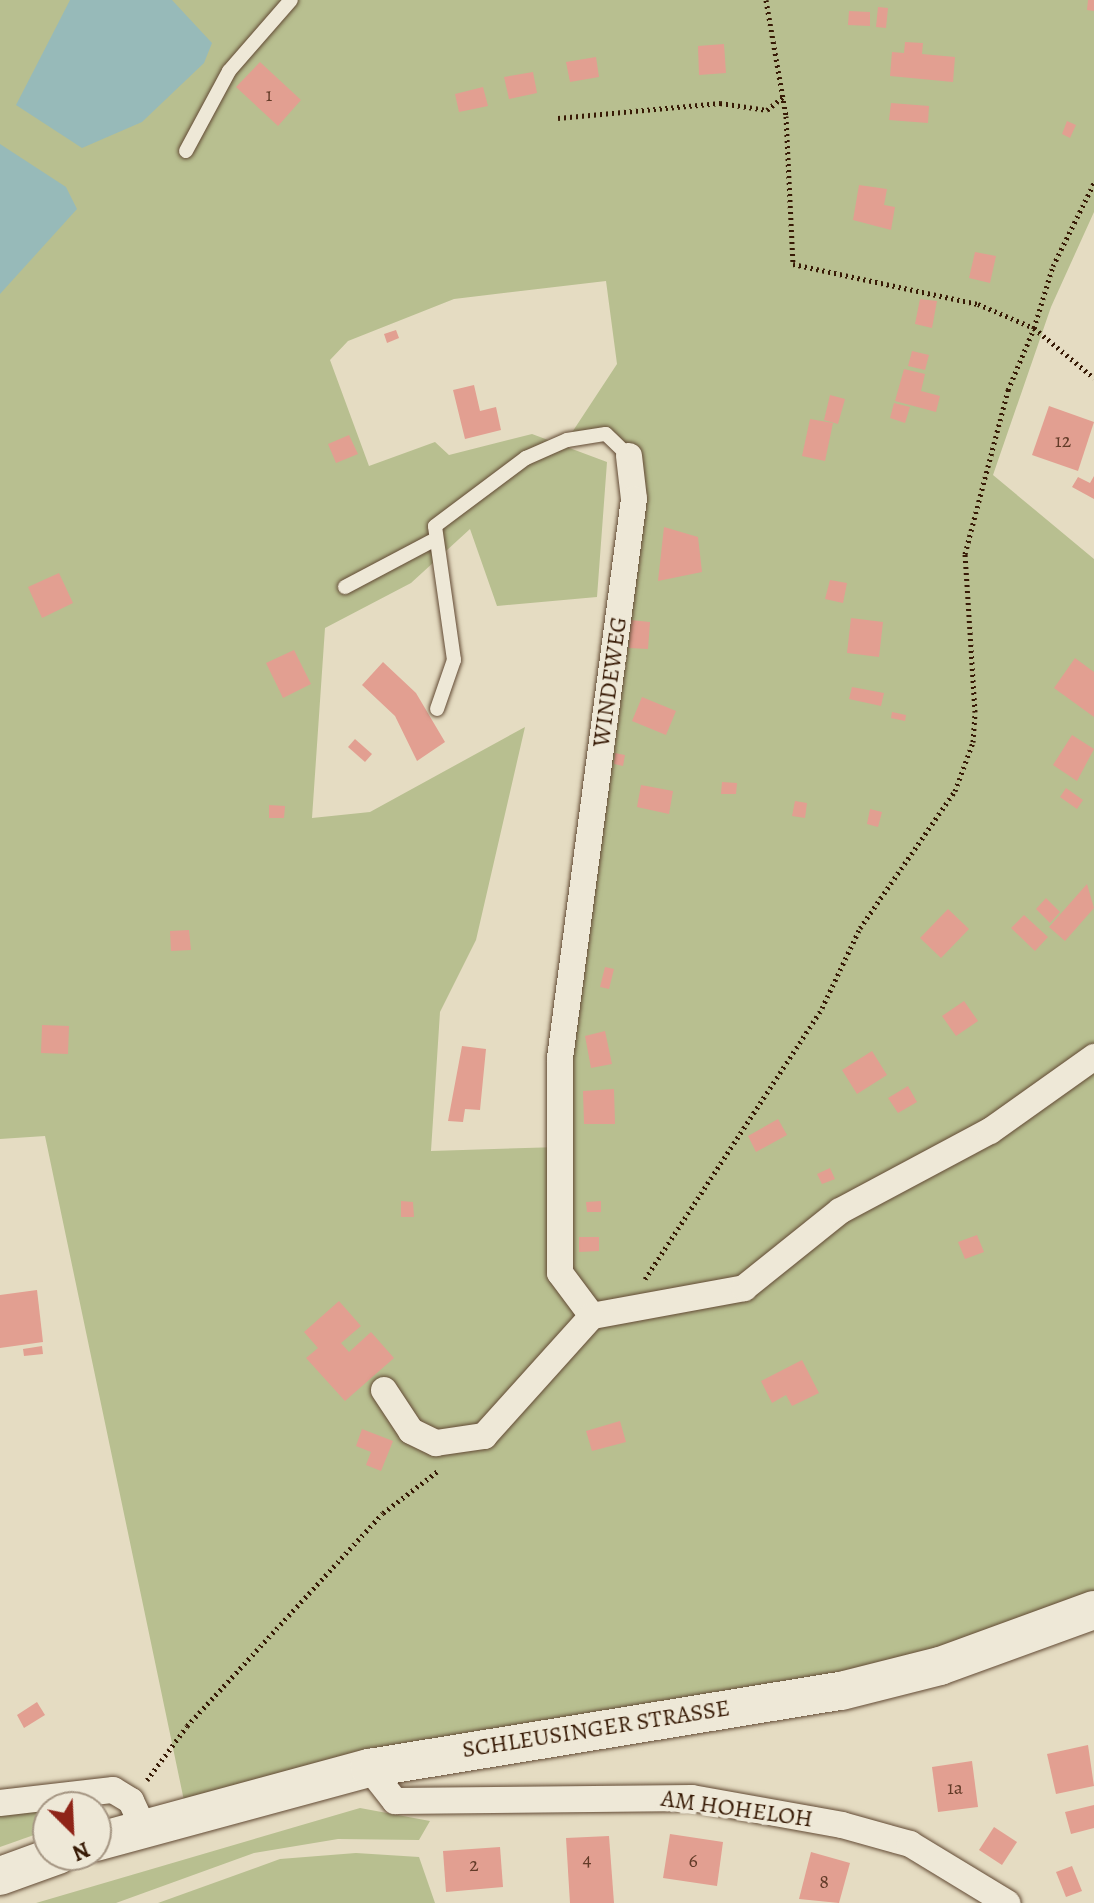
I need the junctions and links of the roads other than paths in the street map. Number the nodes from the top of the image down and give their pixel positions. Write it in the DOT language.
graph roads {
  1 [pos="291,0"];
  2 [pos="186,151"];
  3 [pos="629,456"];
  4 [pos="432,541"];
  5 [pos="345,587"];
  6 [pos="437,709"];
  7 [pos="1094,1057"];
  8 [pos="592,1316"];
  9 [pos="384,1390"];
  10 [pos="1094,1610"];
  11 [pos="369,1768"];
  12 [pos="0,1803"];
  13 [pos="137,1814"];
  14 [pos="112,1831"];
  15 [pos="32,1864"];
  16 [pos="0,1876"];
  17 [pos="1007,1903"];
  1 -- 2 [label="lane"];
  3 -- 4 [label="lane, WINDEWEG"];
  3 -- 8 [label="street, WINDEWEG"];
  4 -- 5 [label="lane"];
  4 -- 6 [label="lane"];
  7 -- 8 [label="street"];
  8 -- 9 [label="street"];
  10 -- 11 [label="main road, SCHLEUSINGER STRASSE"];
  11 -- 13 [label="main road, SCHLEUSINGER STRASSE"];
  11 -- 17 [label="street, AM HOHELOH"];
  12 -- 13 [label="street"];
  13 -- 14 [label="main road, SCHLEUSINGER STRASSE"];
  15 -- 16 [label="main road"];
}
